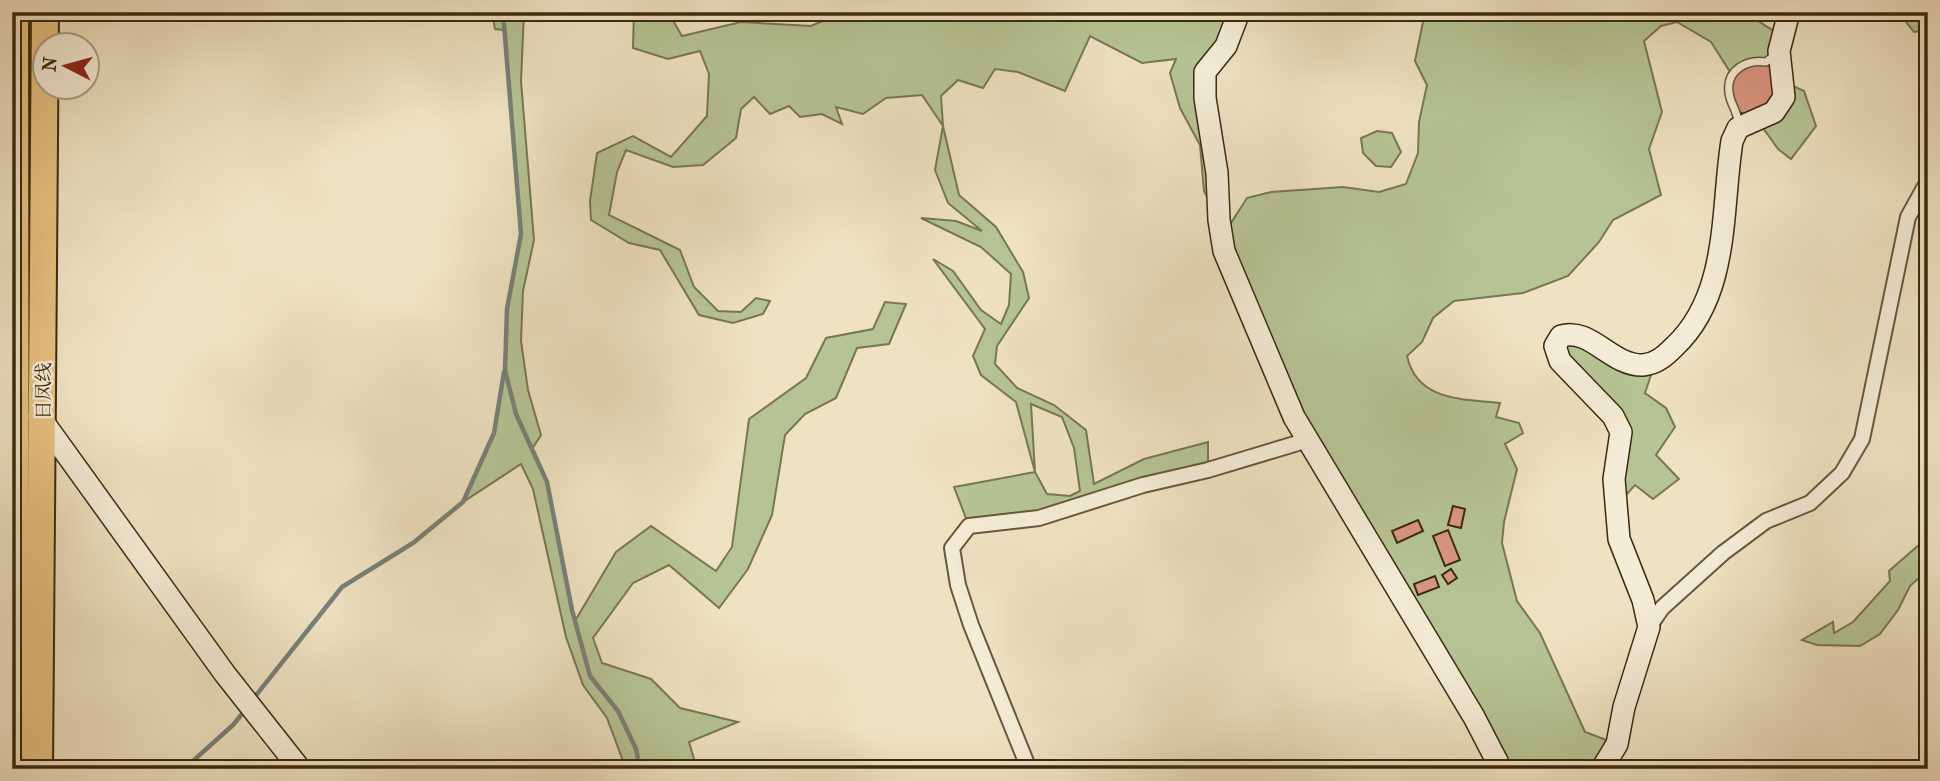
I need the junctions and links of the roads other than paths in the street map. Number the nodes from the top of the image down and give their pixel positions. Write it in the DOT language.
graph roads {
  1 [pos="15,12"];
  2 [pos="45,12"];
  3 [pos="1239,12"];
  4 [pos="1789,12"];
  5 [pos="1779,51"];
  6 [pos="1738,128"];
  7 [pos="1928,181"];
  8 [pos="14,378"];
  9 [pos="42,421"];
  10 [pos="1308,440"];
  11 [pos="1648,627"];
  12 [pos="16,769"];
  13 [pos="39,769"];
  14 [pos="300,769"];
  15 [pos="1029,769"];
  16 [pos="1501,769"];
  17 [pos="1602,769"];
  1 -- 8 [label="highway"];
  2 -- 9 [label="highway, 日凤线"];
  3 -- 10 [label="street"];
  4 -- 5 [label="street"];
  5 -- 6 [label="street"];
  5 -- 6 [label="lane"];
  6 -- 11 [label="street"];
  7 -- 11 [label="street"];
  8 -- 9 [label="street"];
  8 -- 12 [label="highway"];
  9 -- 13 [label="highway, 日凤线"];
  9 -- 14 [label="street"];
  10 -- 15 [label="street"];
  10 -- 16 [label="street"];
  11 -- 17 [label="street"];
}
